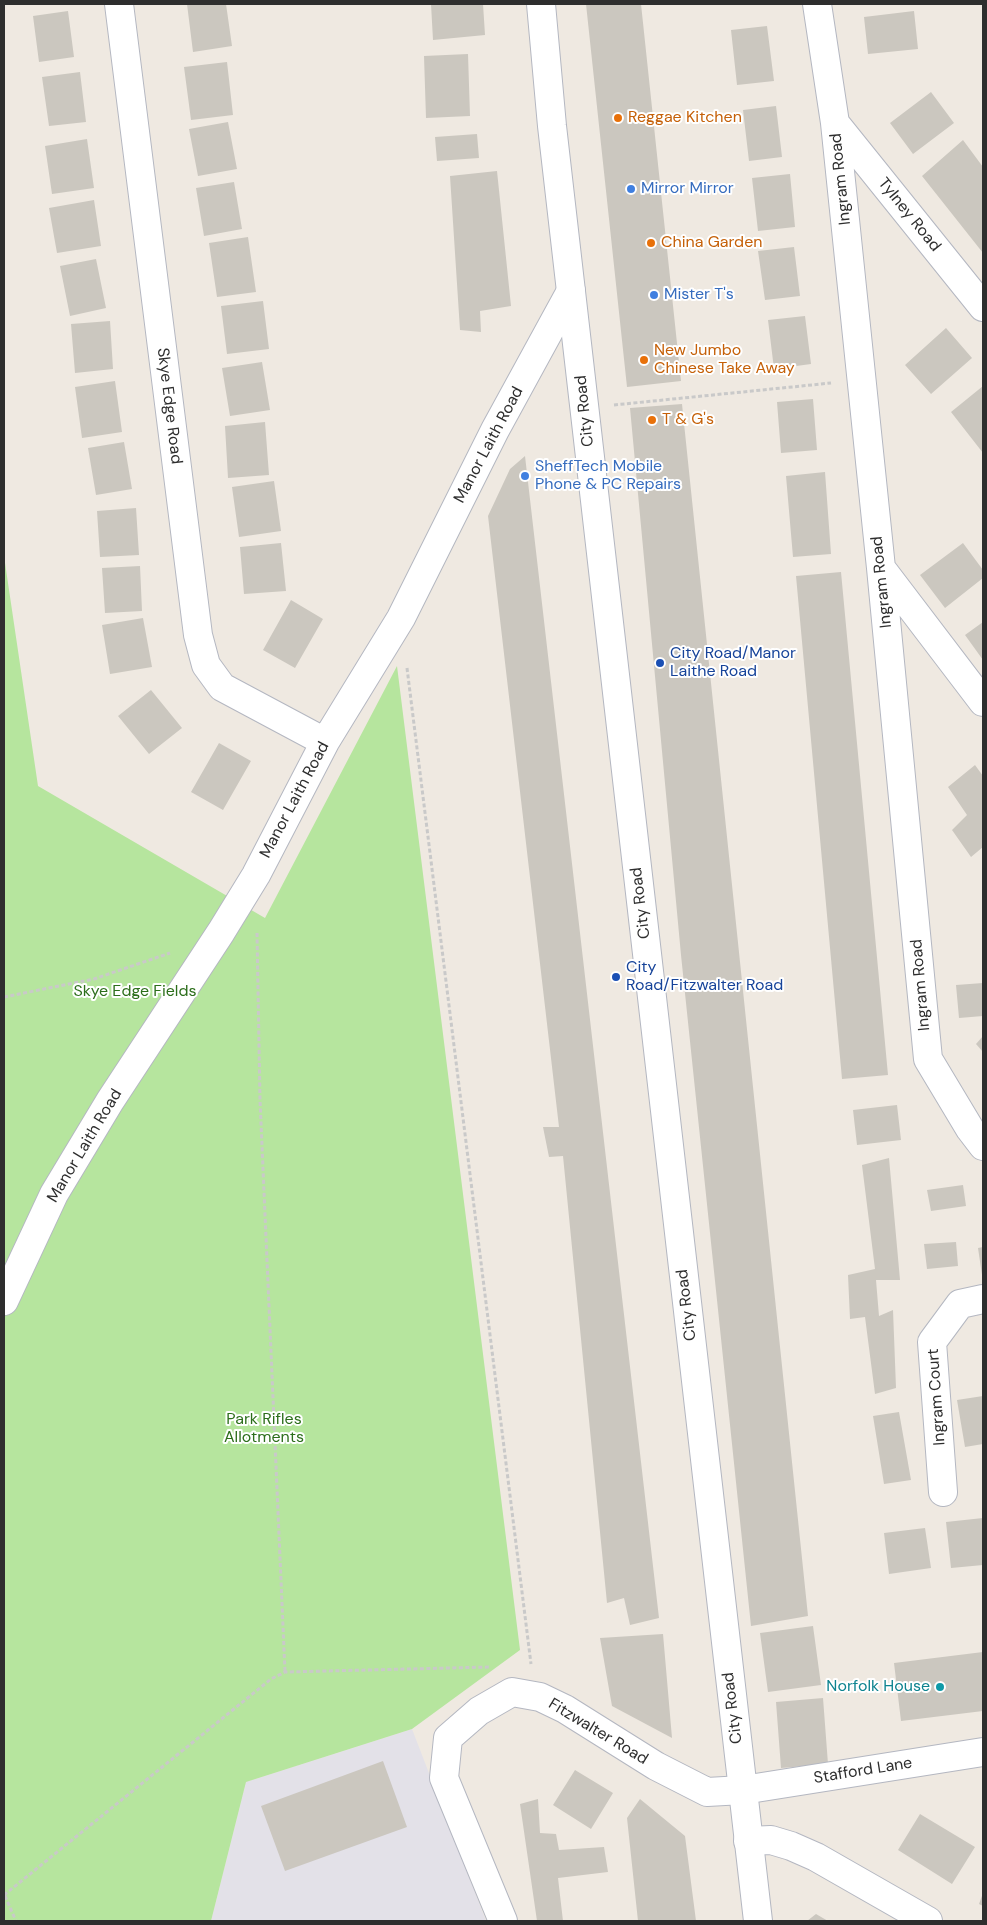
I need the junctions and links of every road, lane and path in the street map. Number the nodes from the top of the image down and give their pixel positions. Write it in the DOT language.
graph roads {
  1 [pos="119,4"];
  2 [pos="541,4"];
  3 [pos="817,4"];
  4 [pos="835,123"];
  5 [pos="572,291"];
  6 [pos="983,308"];
  7 [pos="862,380"];
  8 [pos="610,406"];
  9 [pos="881,568"];
  10 [pos="407,667"];
  11 [pos="983,702"];
  12 [pos="325,742"];
  13 [pos="257,924"];
  14 [pos="176,950"];
  15 [pos="4,997"];
  16 [pos="983,1146"];
  17 [pos="983,1299"];
  18 [pos="4,1301"];
  19 [pos="943,1492"];
  20 [pos="494,1667"];
  21 [pos="285,1672"];
  22 [pos="540,1697"];
  23 [pos="983,1752"];
  24 [pos="743,1790"];
  25 [pos="748,1841"];
  26 [pos="4,1895"];
  27 [pos="16,1921"];
  28 [pos="503,1921"];
  29 [pos="758,1921"];
  30 [pos="928,1921"];
  1 -- 12 [label="street, Skye Edge Road"];
  2 -- 5 [label="street, City Road"];
  3 -- 4 [label="street, Ingram Road"];
  4 -- 6 [label="street, Tylney Road"];
  4 -- 7 [label="street, Ingram Road"];
  5 -- 12 [label="street, Manor Laith Road"];
  5 -- 24 [label="street, City Road"];
  7 -- 8 [label="path"];
  7 -- 9 [label="street, Ingram Road"];
  9 -- 11 [label="street"];
  9 -- 16 [label="street, Ingram Road"];
  10 -- 22 [label="path"];
  12 -- 18 [label="street, Manor Laith Road"];
  13 -- 21 [label="path"];
  14 -- 15 [label="path"];
  17 -- 19 [label="street, Ingram Court"];
  20 -- 21 [label="path"];
  21 -- 26 [label="path"];
  22 -- 24 [label="street, Fitzwalter Road"];
  22 -- 28 [label="street, Fitzwalter Road"];
  23 -- 24 [label="street, Stafford Lane"];
  24 -- 25 [label="street, City Road"];
  25 -- 29 [label="street, City Road"];
  25 -- 30 [label="street"];
  26 -- 27 [label="path"];
}
